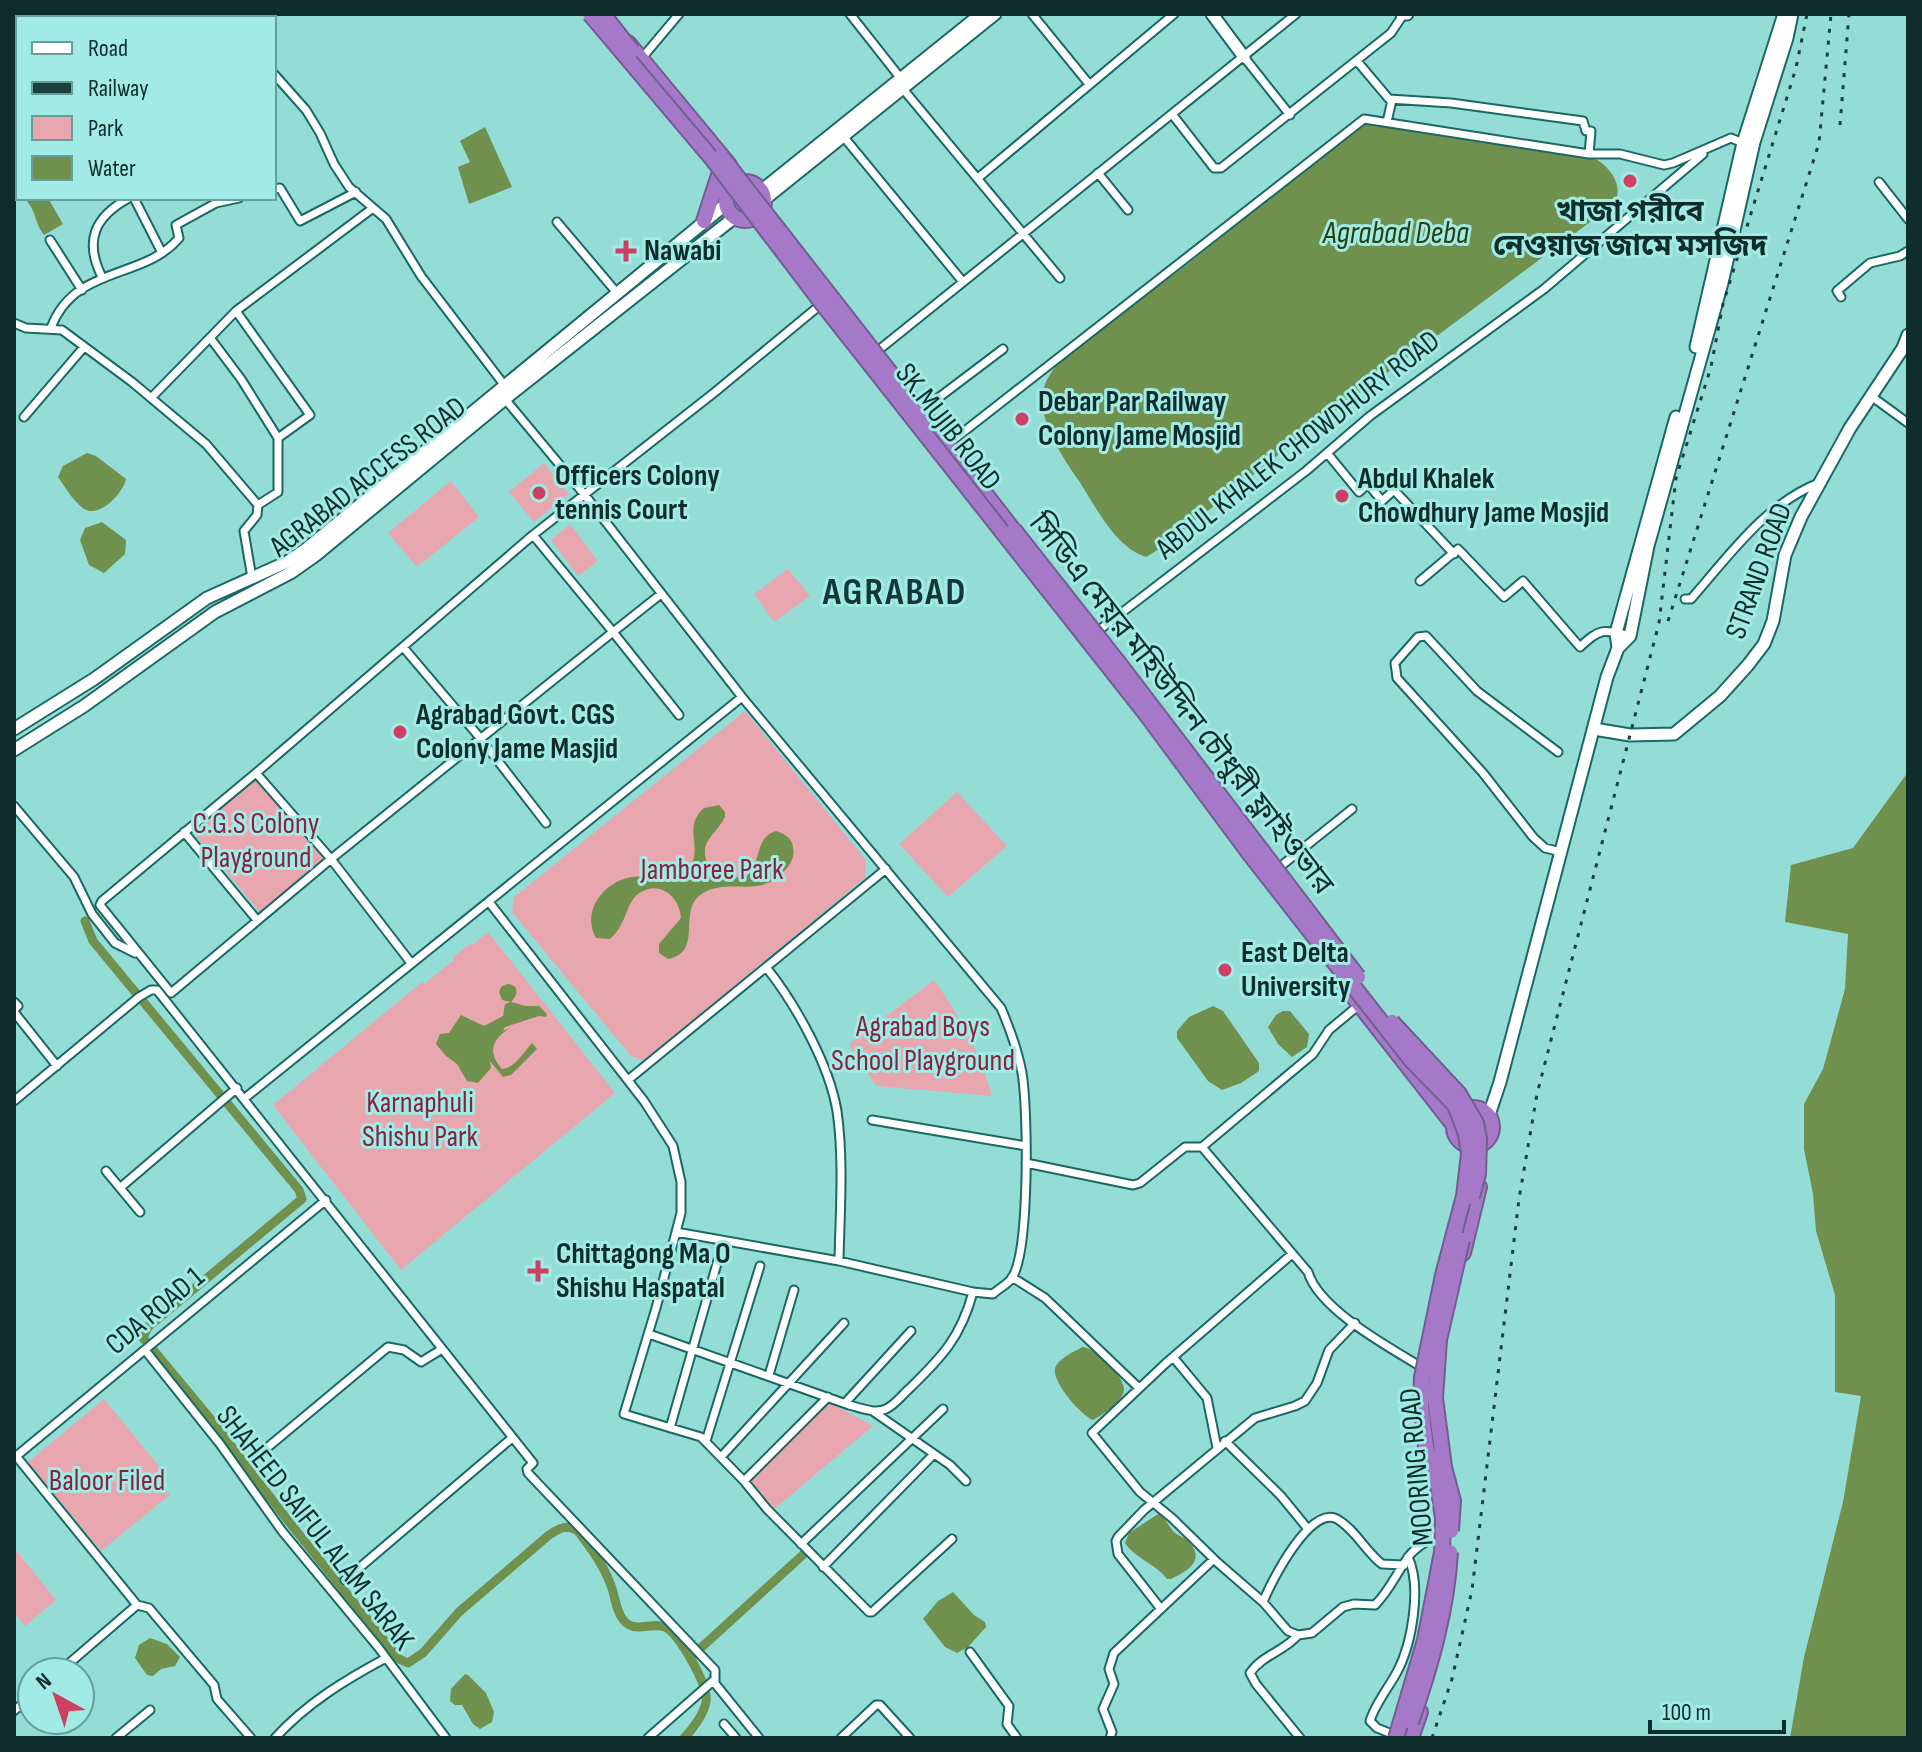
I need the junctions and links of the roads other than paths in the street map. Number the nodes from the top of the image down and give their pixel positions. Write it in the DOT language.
graph roads {
  1 [pos="588,14"];
  2 [pos="604,14"];
  3 [pos="679,14"];
  4 [pos="850,14"];
  5 [pos="981,14"];
  6 [pos="995,14"];
  7 [pos="1032,14"];
  8 [pos="1174,14"];
  9 [pos="1212,14"];
  10 [pos="1296,14"];
  11 [pos="1404,14"];
  12 [pos="1784,14"];
  13 [pos="1792,14"];
  14 [pos="1244,57"];
  15 [pos="641,59"];
  16 [pos="1357,61"];
  17 [pos="276,76"];
  18 [pos="902,84"];
  19 [pos="1089,84"];
  20 [pos="1392,100"];
  21 [pos="1172,114"];
  22 [pos="1290,115"];
  23 [pos="1387,122"];
  24 [pos="843,136"];
  25 [pos="1743,143"];
  26 [pos="1709,148"];
  27 [pos="1589,154"];
  28 [pos="1098,173"];
  29 [pos="719,175"];
  30 [pos="978,178"];
  31 [pos="1879,182"];
  32 [pos="276,189"];
  33 [pos="733,191"];
  34 [pos="356,192"];
  35 [pos="128,200"];
  36 [pos="133,200"];
  37 [pos="216,200"];
  38 [pos="760,204"];
  39 [pos="373,208"];
  40 [pos="1128,210"];
  41 [pos="735,217"];
  42 [pos="1908,219"];
  43 [pos="704,221"];
  44 [pos="557,222"];
  45 [pos="1023,233"];
  46 [pos="50,240"];
  47 [pos="1908,251"];
  48 [pos="162,253"];
  49 [pos="102,277"];
  50 [pos="1060,278"];
  51 [pos="963,282"];
  52 [pos="82,290"];
  53 [pos="617,293"];
  54 [pos="1841,297"];
  55 [pos="819,306"];
  56 [pos="236,311"];
  57 [pos="14,323"];
  58 [pos="51,328"];
  59 [pos="1908,335"];
  60 [pos="211,339"];
  61 [pos="84,347"];
  62 [pos="1003,349"];
  63 [pos="875,353"];
  64 [pos="505,393"];
  65 [pos="1871,396"];
  66 [pos="152,397"];
  67 [pos="921,411"];
  68 [pos="24,417"];
  69 [pos="1908,423"];
  70 [pos="278,438"];
  71 [pos="947,444"];
  72 [pos="1327,453"];
  73 [pos="1819,483"];
  74 [pos="584,494"];
  75 [pos="258,505"];
  76 [pos="533,535"];
  77 [pos="1454,554"];
  78 [pos="257,576"];
  79 [pos="1420,581"];
  80 [pos="263,588"];
  81 [pos="661,594"];
  82 [pos="1685,599"];
  83 [pos="613,632"];
  84 [pos="1616,633"];
  85 [pos="1630,636"];
  86 [pos="1088,638"];
  87 [pos="403,647"];
  88 [pos="1618,648"];
  89 [pos="742,697"];
  90 [pos="679,715"];
  91 [pos="14,729"];
  92 [pos="1594,729"];
  93 [pos="481,739"];
  94 [pos="14,750"];
  95 [pos="1558,752"];
  96 [pos="256,773"];
  97 [pos="14,806"];
  98 [pos="1352,809"];
  99 [pos="546,823"];
  100 [pos="184,832"];
  101 [pos="1561,852"];
  102 [pos="331,859"];
  103 [pos="886,869"];
  104 [pos="1275,871"];
  105 [pos="489,902"];
  106 [pos="257,920"];
  107 [pos="411,963"];
  108 [pos="766,967"];
  109 [pos="153,989"];
  110 [pos="14,1002"];
  111 [pos="1359,1005"];
  112 [pos="14,1011"];
  113 [pos="57,1066"];
  114 [pos="628,1080"];
  115 [pos="237,1088"];
  116 [pos="245,1098"];
  117 [pos="14,1101"];
  118 [pos="1468,1108"];
  119 [pos="1489,1115"];
  120 [pos="872,1120"];
  121 [pos="1453,1124"];
  122 [pos="1483,1143"];
  123 [pos="1026,1146"];
  124 [pos="1202,1147"];
  125 [pos="1026,1163"];
  126 [pos="106,1171"];
  127 [pos="121,1187"];
  128 [pos="326,1200"];
  129 [pos="140,1212"];
  130 [pos="676,1232"];
  131 [pos="1292,1254"];
  132 [pos="718,1260"];
  133 [pos="839,1261"];
  134 [pos="760,1266"];
  135 [pos="1012,1277"];
  136 [pos="794,1290"];
  137 [pos="973,1292"];
  138 [pos="844,1323"];
  139 [pos="1355,1323"];
  140 [pos="911,1331"];
  141 [pos="649,1334"];
  142 [pos="693,1348"];
  143 [pos="442,1349"];
  144 [pos="145,1350"];
  145 [pos="1173,1357"];
  146 [pos="732,1361"];
  147 [pos="1434,1374"];
  148 [pos="769,1375"];
  149 [pos="789,1382"];
  150 [pos="1139,1388"];
  151 [pos="828,1397"];
  152 [pos="845,1403"];
  153 [pos="943,1409"];
  154 [pos="872,1411"];
  155 [pos="670,1428"];
  156 [pos="512,1438"];
  157 [pos="912,1438"];
  158 [pos="706,1441"];
  159 [pos="1225,1441"];
  160 [pos="268,1447"];
  161 [pos="1217,1448"];
  162 [pos="934,1454"];
  163 [pos="15,1457"];
  164 [pos="721,1457"];
  165 [pos="744,1481"];
  166 [pos="966,1481"];
  167 [pos="1153,1504"];
  168 [pos="1308,1529"];
  169 [pos="1452,1531"];
  170 [pos="952,1539"];
  171 [pos="801,1544"];
  172 [pos="1214,1559"];
  173 [pos="1406,1561"];
  174 [pos="823,1567"];
  175 [pos="345,1580"];
  176 [pos="1263,1602"];
  177 [pos="137,1605"];
  178 [pos="1161,1609"];
  179 [pos="1298,1635"];
  180 [pos="970,1652"];
  181 [pos="78,1656"];
  182 [pos="386,1658"];
  183 [pos="713,1682"];
  184 [pos="150,1710"];
  185 [pos="724,1724"];
  186 [pos="116,1738"];
  187 [pos="251,1738"];
  188 [pos="275,1738"];
  189 [pos="446,1738"];
  190 [pos="648,1738"];
  191 [pos="736,1738"];
  192 [pos="759,1738"];
  193 [pos="841,1738"];
  194 [pos="910,1738"];
  195 [pos="1017,1738"];
  196 [pos="1110,1738"];
  197 [pos="1300,1738"];
  198 [pos="1396,1738"];
  199 [pos="1407,1738"];
  1 -- 29 [label="highway"];
  1 -- 198 [label="highway, bridge"];
  2 -- 15 [label="highway"];
  2 -- 199 [label="highway, সিডিএ মেয়র মহিউদ্দিন চৌধুরী ফ্লাইওভার, bridge"];
  3 -- 15 [label="street"];
  4 -- 18 [label="street"];
  5 -- 18 [label="main road"];
  6 -- 18 [label="main road"];
  7 -- 19 [label="street"];
  8 -- 19 [label="street"];
  9 -- 14 [label="main road"];
  10 -- 14 [label="street"];
  11 -- 16 [label="street"];
  12 -- 25 [label="main road"];
  13 -- 85 [label="main road"];
  14 -- 21 [label="street"];
  14 -- 22 [label="street"];
  15 -- 33 [label="highway"];
  16 -- 20 [label="street"];
  16 -- 22 [label="street"];
  17 -- 34 [label="street"];
  18 -- 24 [label="main road"];
  18 -- 30 [label="street"];
  18 -- 38 [label="main road"];
  19 -- 30 [label="street"];
  20 -- 23 [label="street"];
  20 -- 27 [label="street"];
  21 -- 22 [label="street"];
  21 -- 28 [label="street"];
  23 -- 27 [label="street"];
  23 -- 71 [label="street"];
  24 -- 38 [label="main road"];
  24 -- 51 [label="street"];
  25 -- 26 [label="street"];
  25 -- 84 [label="main road"];
  26 -- 27 [label="street"];
  26 -- 72 [label="street, ABDUL KHALEK CHOWDHURY ROAD"];
  28 -- 40 [label="street"];
  28 -- 45 [label="street"];
  29 -- 33 [label="highway"];
  29 -- 43 [label="highway"];
  30 -- 45 [label="street"];
  31 -- 42 [label="street"];
  32 -- 34 [label="street"];
  33 -- 38 [label="highway"];
  33 -- 41 [label="highway"];
  33 -- 43 [label="main road, AGRABAD ACCESS ROAD"];
  34 -- 39 [label="street"];
  35 -- 49 [label="street"];
  36 -- 48 [label="street"];
  37 -- 48 [label="street"];
  38 -- 41 [label="highway"];
  38 -- 55 [label="highway, SK.MUJIB ROAD"];
  38 -- 63 [label="highway"];
  39 -- 56 [label="street"];
  39 -- 64 [label="street"];
  41 -- 64 [label="main road, AGRABAD ACCESS ROAD"];
  43 -- 53 [label="main road, AGRABAD ACCESS ROAD"];
  44 -- 53 [label="street"];
  45 -- 50 [label="street"];
  45 -- 51 [label="street"];
  46 -- 52 [label="street"];
  47 -- 54 [label="street"];
  48 -- 49 [label="street"];
  49 -- 52 [label="street"];
  51 -- 63 [label="street"];
  52 -- 58 [label="street"];
  53 -- 64 [label="main road, AGRABAD ACCESS ROAD"];
  55 -- 74 [label="street"];
  55 -- 86 [label="highway, SK.MUJIB ROAD"];
  56 -- 60 [label="street"];
  56 -- 70 [label="street"];
  57 -- 58 [label="street"];
  58 -- 61 [label="street"];
  59 -- 65 [label="main road, STRAND ROAD"];
  60 -- 66 [label="street"];
  60 -- 70 [label="street"];
  61 -- 66 [label="street"];
  61 -- 68 [label="street"];
  62 -- 67 [label="street"];
  63 -- 67 [label="highway"];
  64 -- 74 [label="street"];
  64 -- 78 [label="main road, AGRABAD ACCESS ROAD"];
  64 -- 80 [label="main road, AGRABAD ACCESS ROAD"];
  65 -- 69 [label="street"];
  65 -- 73 [label="main road, STRAND ROAD"];
  66 -- 75 [label="street"];
  67 -- 71 [label="highway"];
  70 -- 75 [label="street"];
  71 -- 86 [label="highway"];
  72 -- 77 [label="street"];
  72 -- 86 [label="street, ABDUL KHALEK CHOWDHURY ROAD"];
  73 -- 82 [label="street"];
  73 -- 92 [label="main road, STRAND ROAD"];
  74 -- 76 [label="street"];
  74 -- 81 [label="street"];
  75 -- 78 [label="street"];
  76 -- 83 [label="street"];
  76 -- 87 [label="street"];
  77 -- 79 [label="street"];
  77 -- 84 [label="street"];
  78 -- 80 [label="main road"];
  78 -- 91 [label="main road, AGRABAD ACCESS ROAD"];
  80 -- 94 [label="main road, AGRABAD ACCESS ROAD"];
  81 -- 83 [label="street"];
  81 -- 89 [label="street"];
  83 -- 90 [label="street"];
  83 -- 93 [label="street"];
  84 -- 85 [label="street"];
  84 -- 88 [label="main road"];
  85 -- 88 [label="main road"];
  86 -- 104 [label="highway"];
  86 -- 111 [label="highway, SK.MUJIB ROAD"];
  87 -- 93 [label="street"];
  87 -- 96 [label="street"];
  88 -- 92 [label="main road"];
  89 -- 103 [label="street"];
  89 -- 105 [label="street"];
  92 -- 101 [label="main road"];
  93 -- 99 [label="street"];
  93 -- 102 [label="street"];
  95 -- 101 [label="street"];
  96 -- 100 [label="street"];
  96 -- 102 [label="street"];
  97 -- 109 [label="street"];
  98 -- 104 [label="street"];
  100 -- 106 [label="street"];
  100 -- 106 [label="street"];
  101 -- 119 [label="main road"];
  102 -- 106 [label="street"];
  102 -- 107 [label="street"];
  103 -- 108 [label="street"];
  103 -- 123 [label="street"];
  104 -- 118 [label="highway"];
  105 -- 107 [label="street"];
  105 -- 114 [label="street"];
  107 -- 116 [label="street"];
  108 -- 114 [label="street"];
  108 -- 133 [label="street"];
  109 -- 113 [label="street"];
  109 -- 115 [label="street"];
  110 -- 112 [label="street"];
  111 -- 121 [label="highway, SK.MUJIB ROAD"];
  111 -- 124 [label="street"];
  112 -- 113 [label="street"];
  113 -- 117 [label="street"];
  114 -- 130 [label="street"];
  115 -- 116 [label="street"];
  115 -- 127 [label="street"];
  116 -- 128 [label="street"];
  118 -- 119 [label="highway"];
  118 -- 121 [label="highway"];
  119 -- 122 [label="highway"];
  120 -- 123 [label="street"];
  121 -- 122 [label="highway"];
  122 -- 147 [label="highway, MOORING ROAD"];
  123 -- 125 [label="street"];
  124 -- 125 [label="street"];
  124 -- 131 [label="street"];
  125 -- 135 [label="street"];
  126 -- 127 [label="street"];
  127 -- 129 [label="street"];
  128 -- 143 [label="street"];
  128 -- 144 [label="street, CDA ROAD 1"];
  130 -- 133 [label="street"];
  130 -- 141 [label="street"];
  131 -- 139 [label="street"];
  131 -- 145 [label="street"];
  132 -- 142 [label="street"];
  133 -- 137 [label="street"];
  134 -- 146 [label="street"];
  135 -- 137 [label="street"];
  135 -- 150 [label="street"];
  136 -- 148 [label="street"];
  137 -- 154 [label="street"];
  138 -- 149 [label="street"];
  139 -- 147 [label="street"];
  139 -- 159 [label="street"];
  140 -- 152 [label="street"];
  141 -- 142 [label="street"];
  141 -- 155 [label="street"];
  142 -- 146 [label="street"];
  142 -- 155 [label="street"];
  143 -- 156 [label="street"];
  143 -- 160 [label="street"];
  144 -- 163 [label="street, CDA ROAD 1"];
  144 -- 182 [label="street, SHAHEED SAIFUL ALAM SARAK"];
  145 -- 150 [label="street"];
  145 -- 161 [label="street"];
  146 -- 148 [label="street"];
  146 -- 158 [label="street"];
  147 -- 169 [label="highway, MOORING ROAD"];
  148 -- 149 [label="street"];
  149 -- 151 [label="street"];
  149 -- 164 [label="street"];
  150 -- 167 [label="street"];
  151 -- 152 [label="street"];
  151 -- 165 [label="street"];
  152 -- 154 [label="street"];
  153 -- 157 [label="street"];
  154 -- 157 [label="street"];
  155 -- 158 [label="street"];
  156 -- 175 [label="street"];
  156 -- 183 [label="street"];
  157 -- 162 [label="street"];
  157 -- 171 [label="street"];
  158 -- 164 [label="street"];
  159 -- 161 [label="street"];
  159 -- 168 [label="street"];
  161 -- 167 [label="street"];
  162 -- 166 [label="street"];
  162 -- 174 [label="street"];
  163 -- 177 [label="street"];
  164 -- 165 [label="street"];
  165 -- 171 [label="street"];
  167 -- 172 [label="street"];
  167 -- 178 [label="street"];
  168 -- 173 [label="street"];
  168 -- 176 [label="street"];
  169 -- 173 [label="street"];
  169 -- 199 [label="highway, MOORING ROAD"];
  170 -- 174 [label="street"];
  171 -- 174 [label="street"];
  172 -- 176 [label="street"];
  172 -- 178 [label="street"];
  173 -- 179 [label="street"];
  173 -- 199 [label="street"];
  176 -- 179 [label="street"];
  177 -- 181 [label="street"];
  177 -- 187 [label="street"];
  178 -- 196 [label="street"];
  179 -- 197 [label="street"];
  180 -- 195 [label="street"];
  182 -- 188 [label="street"];
  182 -- 189 [label="street, SHAHEED SAIFUL ALAM SARAK"];
  183 -- 190 [label="street"];
  183 -- 192 [label="street"];
  184 -- 186 [label="street"];
  185 -- 191 [label="street"];
  193 -- 194 [label="street"];
}
